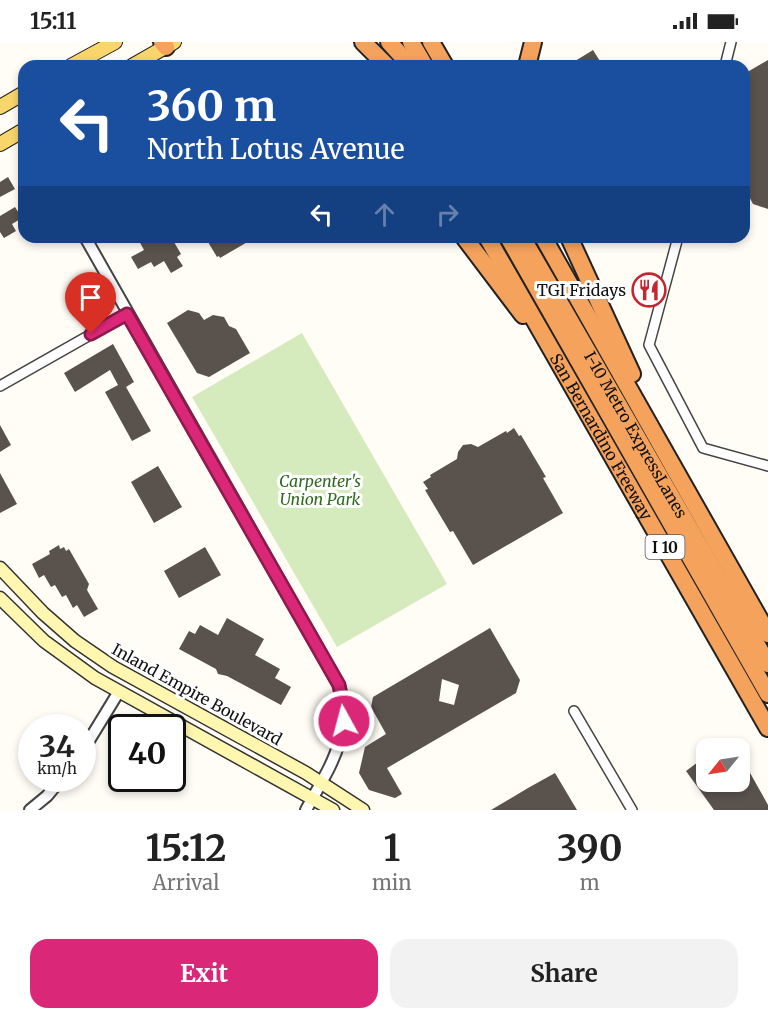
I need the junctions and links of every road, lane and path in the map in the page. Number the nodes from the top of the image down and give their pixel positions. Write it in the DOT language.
graph roads {
  1 [pos="115,42"];
  2 [pos="363,42"];
  3 [pos="376,42"];
  4 [pos="389,42"];
  5 [pos="396,42"];
  6 [pos="411,42"];
  7 [pos="431,42"];
  8 [pos="533,42"];
  9 [pos="731,42"];
  10 [pos="167,44"];
  11 [pos="82,60"];
  12 [pos="142,60"];
  13 [pos="382,60"];
  14 [pos="385,60"];
  15 [pos="409,60"];
  16 [pos="411,60"];
  17 [pos="414,60"];
  18 [pos="442,60"];
  19 [pos="528,60"];
  20 [pos="726,60"];
  21 [pos="18,96"];
  22 [pos="0,107"];
  23 [pos="18,134"];
  24 [pos="0,144"];
  25 [pos="88,243"];
  26 [pos="469,243"];
  27 [pos="491,243"];
  28 [pos="511,243"];
  29 [pos="525,243"];
  30 [pos="546,243"];
  31 [pos="572,243"];
  32 [pos="676,243"];
  33 [pos="127,314"];
  34 [pos="561,366"];
  35 [pos="0,386"];
  36 [pos="646,417"];
  37 [pos="768,466"];
  38 [pos="0,568"];
  39 [pos="0,598"];
  40 [pos="768,634"];
  41 [pos="768,664"];
  42 [pos="128,677"];
  43 [pos="118,693"];
  44 [pos="768,694"];
  45 [pos="574,711"];
  46 [pos="768,728"];
  47 [pos="96,729"];
  48 [pos="321,782"];
  49 [pos="50,792"];
  50 [pos="312,798"];
  51 [pos="30,810"];
  52 [pos="306,810"];
  53 [pos="333,810"];
  54 [pos="363,810"];
  55 [pos="632,810"];
  1 -- 11 [label="main road"];
  2 -- 13 [label="highway"];
  3 -- 14 [label="highway"];
  4 -- 15 [label="highway"];
  5 -- 16 [label="highway"];
  6 -- 17 [label="highway"];
  7 -- 18 [label="highway"];
  8 -- 19 [label="highway"];
  9 -- 20 [label="street"];
  10 -- 12 [label="main road"];
  21 -- 22 [label="main road"];
  23 -- 24 [label="main road"];
  25 -- 33 [label="street"];
  26 -- 34 [label="highway"];
  27 -- 34 [label="highway, San Bernardino Freeway / I 10"];
  28 -- 44 [label="highway, I-10 Metro ExpressLanes"];
  29 -- 41 [label="highway, I-10 Metro ExpressLanes"];
  30 -- 36 [label="highway, I 10"];
  31 -- 36 [label="highway"];
  32 -- 37 [label="street"];
  33 -- 35 [label="street"];
  33 -- 48 [label="street"];
  34 -- 46 [label="highway, San Bernardino Freeway / I 10"];
  36 -- 40 [label="highway, I 10"];
  38 -- 42 [label="main road, Inland Empire Boulevard"];
  39 -- 43 [label="main road"];
  42 -- 43 [label="main road"];
  42 -- 48 [label="main road, Inland Empire Boulevard"];
  43 -- 47 [label="street"];
  43 -- 50 [label="main road"];
  45 -- 55 [label="street"];
  48 -- 50 [label="street"];
  48 -- 54 [label="main road, Inland Empire Boulevard"];
  49 -- 51 [label="street"];
  50 -- 52 [label="street"];
  50 -- 53 [label="main road"];
}
